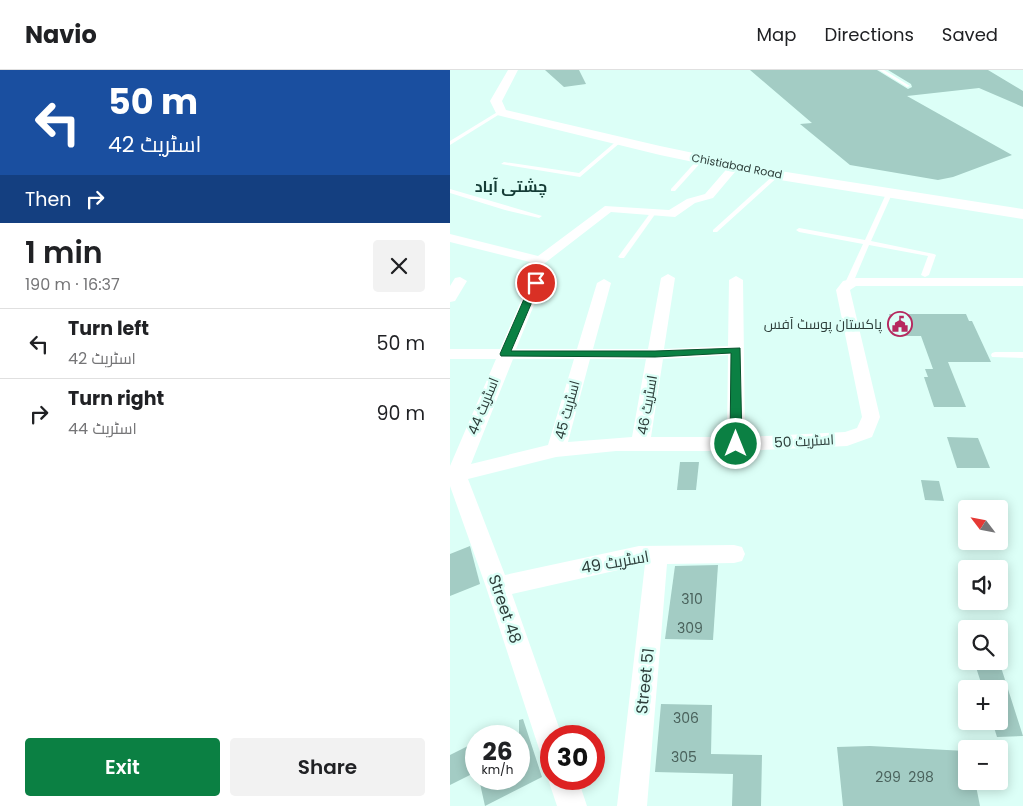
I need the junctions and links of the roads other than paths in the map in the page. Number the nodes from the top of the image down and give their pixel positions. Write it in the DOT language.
graph roads {
  1 [pos="513,70"];
  2 [pos="881,70"];
  3 [pos="908,86"];
  4 [pos="501,112"];
  5 [pos="619,141"];
  6 [pos="450,143"];
  7 [pos="701,159"];
  8 [pos="504,164"];
  9 [pos="734,166"];
  10 [pos="778,174"];
  11 [pos="673,190"];
  12 [pos="450,191"];
  13 [pos="889,194"];
  14 [pos="653,213"];
  15 [pos="1023,214"];
  16 [pos="539,216"];
  17 [pos="799,230"];
  18 [pos="715,231"];
  19 [pos="450,238"];
  20 [pos="868,242"];
  21 [pos="622,257"];
  22 [pos="539,260"];
  23 [pos="925,275"];
  24 [pos="668,278"];
  25 [pos="736,280"];
  26 [pos="460,281"];
  27 [pos="1023,282"];
  28 [pos="604,283"];
  29 [pos="846,286"];
  30 [pos="450,298"];
  31 [pos="736,350"];
  32 [pos="450,354"];
  33 [pos="504,354"];
  34 [pos="582,354"];
  35 [pos="655,354"];
  36 [pos="995,355"];
  37 [pos="1023,355"];
  38 [pos="640,444"];
  39 [pos="736,444"];
  40 [pos="556,450"];
  41 [pos="453,476"];
  42 [pos="734,554"];
  43 [pos="657,555"];
  44 [pos="498,587"];
  45 [pos="544,725"];
  46 [pos="567,790"];
  47 [pos="572,806"];
  48 [pos="632,806"];
  1 -- 4 [label="main road"];
  2 -- 3 [label="lane"];
  4 -- 5 [label="main road, Chistiabad Road"];
  4 -- 6 [label="lane"];
  5 -- 7 [label="main road, Chistiabad Road"];
  5 -- 8 [label="lane"];
  7 -- 9 [label="main road, Chistiabad Road"];
  7 -- 11 [label="lane"];
  9 -- 10 [label="main road, Chistiabad Road"];
  9 -- 14 [label="street"];
  10 -- 13 [label="main road, Chistiabad Road"];
  10 -- 18 [label="lane"];
  12 -- 16 [label="lane"];
  13 -- 15 [label="main road, Chistiabad Road"];
  13 -- 20 [label="lane"];
  14 -- 21 [label="lane"];
  14 -- 22 [label="street"];
  17 -- 20 [label="lane"];
  19 -- 22 [label="street"];
  20 -- 23 [label="lane"];
  20 -- 29 [label="lane"];
  22 -- 33 [label="street, اسٹریٹ 44"];
  24 -- 35 [label="street, اسٹریٹ 46"];
  25 -- 31 [label="street"];
  26 -- 30 [label="street"];
  27 -- 29 [label="street"];
  28 -- 34 [label="street, اسٹریٹ 45"];
  29 -- 39 [label="street, اسٹریٹ 50"];
  31 -- 35 [label="street"];
  31 -- 39 [label="street"];
  32 -- 33 [label="street"];
  33 -- 34 [label="street"];
  33 -- 41 [label="street, اسٹریٹ 44"];
  34 -- 35 [label="street"];
  34 -- 40 [label="street, اسٹریٹ 45"];
  35 -- 38 [label="street, اسٹریٹ 46"];
  36 -- 37 [label="lane"];
  38 -- 39 [label="street, اسٹریٹ 50"];
  38 -- 40 [label="street, اسٹریٹ 50"];
  40 -- 41 [label="street, اسٹریٹ 50"];
  41 -- 44 [label="street, Street 48"];
  42 -- 43 [label="street, اسٹریٹ 49"];
  43 -- 44 [label="street, اسٹریٹ 49"];
  43 -- 48 [label="street, Street 51"];
  44 -- 45 [label="street, Street 48"];
  46 -- 47 [label="street"];
}
